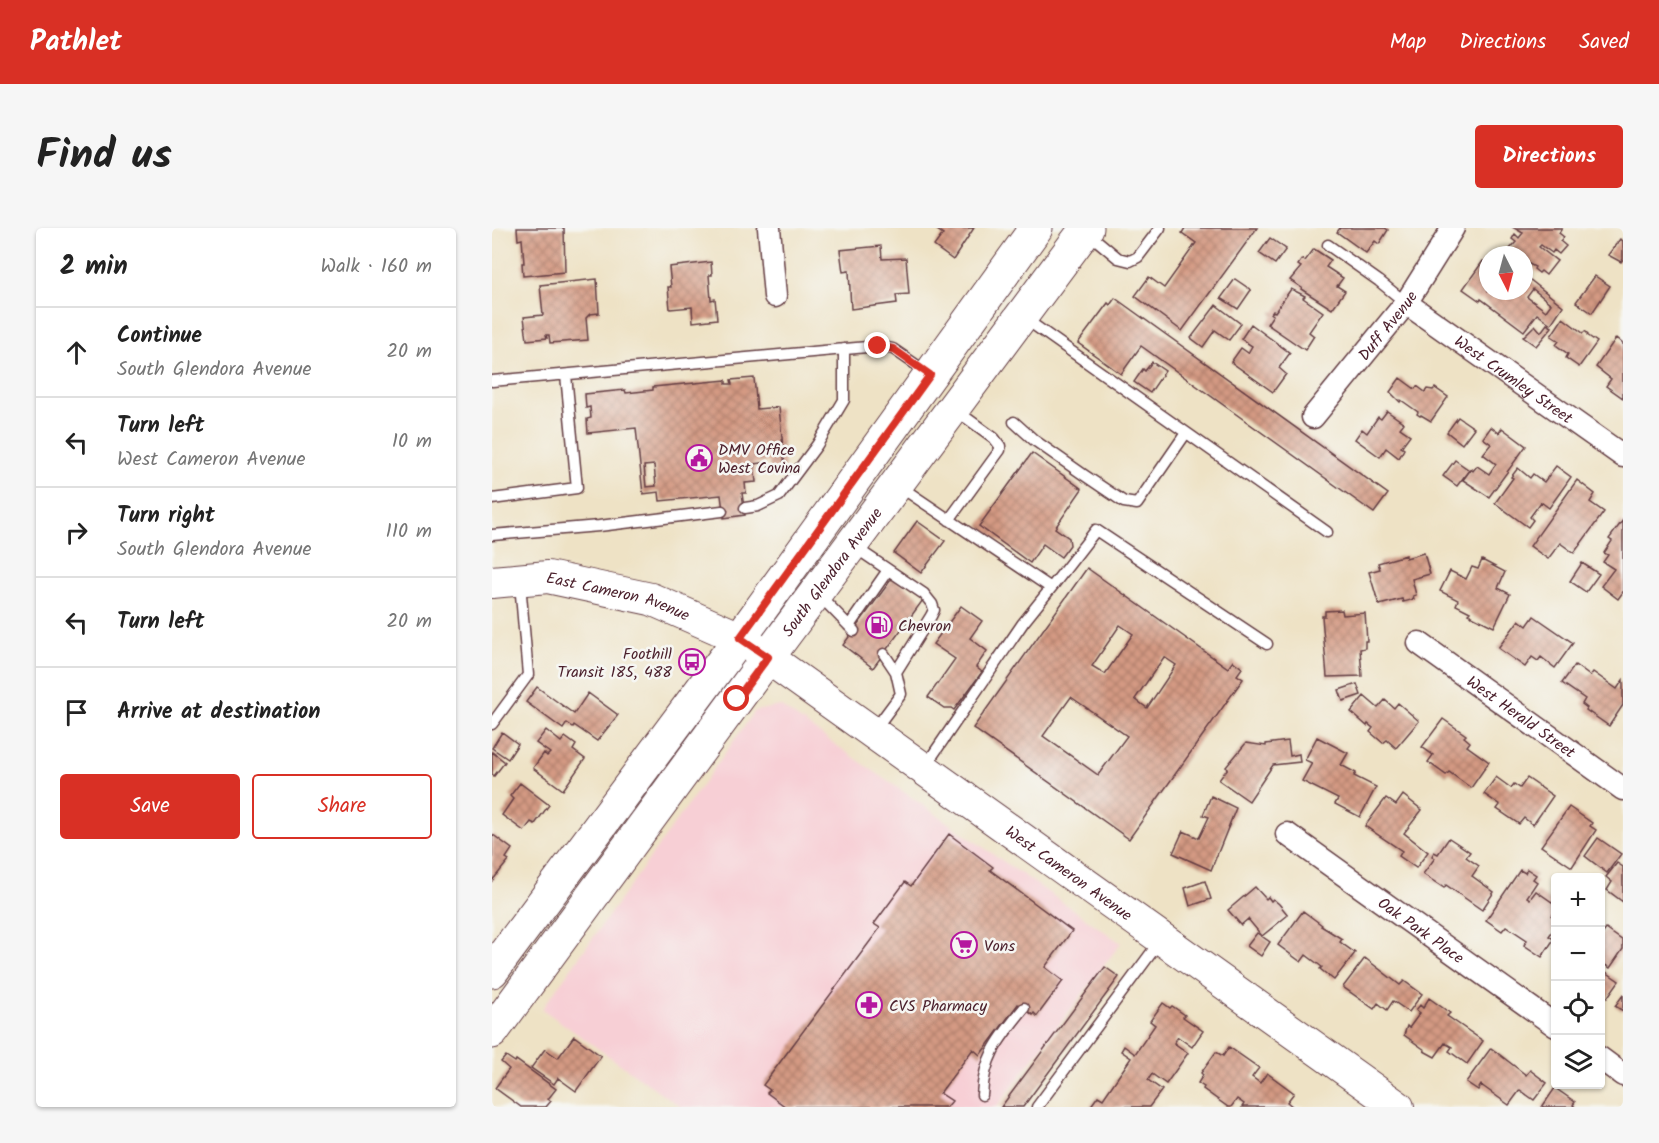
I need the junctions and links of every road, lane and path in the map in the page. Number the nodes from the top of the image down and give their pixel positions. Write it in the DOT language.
graph roads {
  1 [pos="769,228"];
  2 [pos="1036,228"];
  3 [pos="1160,228"];
  4 [pos="1453,228"];
  5 [pos="1086,229"];
  6 [pos="1328,245"];
  7 [pos="775,296"];
  8 [pos="1406,303"];
  9 [pos="1022,316"];
  10 [pos="844,349"];
  11 [pos="566,375"];
  12 [pos="930,375"];
  13 [pos="492,381"];
  14 [pos="953,408"];
  15 [pos="1312,417"];
  16 [pos="1014,422"];
  17 [pos="1186,433"];
  18 [pos="1623,456"];
  19 [pos="897,484"];
  20 [pos="492,499"];
  21 [pos="745,508"];
  22 [pos="722,511"];
  23 [pos="949,520"];
  24 [pos="1327,532"];
  25 [pos="492,535"];
  26 [pos="852,545"];
  27 [pos="888,570"];
  28 [pos="506,581"];
  29 [pos="1050,588"];
  30 [pos="816,592"];
  31 [pos="740,638"];
  32 [pos="1419,643"];
  33 [pos="1267,644"];
  34 [pos="884,654"];
  35 [pos="768,657"];
  36 [pos="896,672"];
  37 [pos="492,724"];
  38 [pos="873,732"];
  39 [pos="924,768"];
  40 [pos="1623,789"];
  41 [pos="1287,834"];
  42 [pos="1161,939"];
  43 [pos="492,970"];
  44 [pos="1024,1008"];
  45 [pos="1551,1022"];
  46 [pos="492,1032"];
  47 [pos="1605,1062"];
  48 [pos="1623,1075"];
  49 [pos="982,1095"];
  50 [pos="1036,1107"];
  51 [pos="1398,1107"];
  1 -- 7 [label="street"];
  2 -- 12 [label="main road, South Glendora Avenue"];
  3 -- 5 [label="lane"];
  4 -- 8 [label="street, Duff Avenue"];
  5 -- 9 [label="main road, South Glendora Avenue"];
  6 -- 8 [label="lane"];
  8 -- 15 [label="street, Duff Avenue"];
  8 -- 18 [label="street, West Crumley Street"];
  9 -- 14 [label="main road, South Glendora Avenue"];
  9 -- 17 [label="lane"];
  10 -- 11 [label="lane"];
  10 -- 12 [label="lane"];
  10 -- 21 [label="lane"];
  11 -- 13 [label="lane"];
  11 -- 20 [label="lane"];
  12 -- 31 [label="main road, South Glendora Avenue"];
  14 -- 19 [label="main road, South Glendora Avenue"];
  14 -- 23 [label="lane"];
  16 -- 17 [label="lane"];
  17 -- 24 [label="lane"];
  19 -- 23 [label="lane"];
  19 -- 26 [label="main road, South Glendora Avenue"];
  22 -- 25 [label="lane"];
  23 -- 29 [label="lane"];
  26 -- 27 [label="lane"];
  26 -- 30 [label="main road, South Glendora Avenue"];
  27 -- 30 [label="lane"];
  27 -- 36 [label="lane"];
  28 -- 31 [label="street, East Cameron Avenue"];
  28 -- 37 [label="lane"];
  29 -- 33 [label="lane"];
  29 -- 39 [label="lane"];
  30 -- 35 [label="main road, South Glendora Avenue"];
  31 -- 35 [label="street, West Cameron Avenue"];
  31 -- 43 [label="main road, South Glendora Avenue"];
  32 -- 40 [label="street, West Herald Street"];
  34 -- 36 [label="lane"];
  35 -- 38 [label="street, West Cameron Avenue"];
  35 -- 46 [label="main road, South Glendora Avenue"];
  36 -- 38 [label="lane"];
  38 -- 39 [label="street, West Cameron Avenue"];
  39 -- 42 [label="street, West Cameron Avenue"];
  41 -- 45 [label="street, Oak Park Place"];
  42 -- 50 [label="lane"];
  42 -- 51 [label="street, West Cameron Avenue"];
  44 -- 49 [label="lane"];
  47 -- 48 [label="street"];
}
